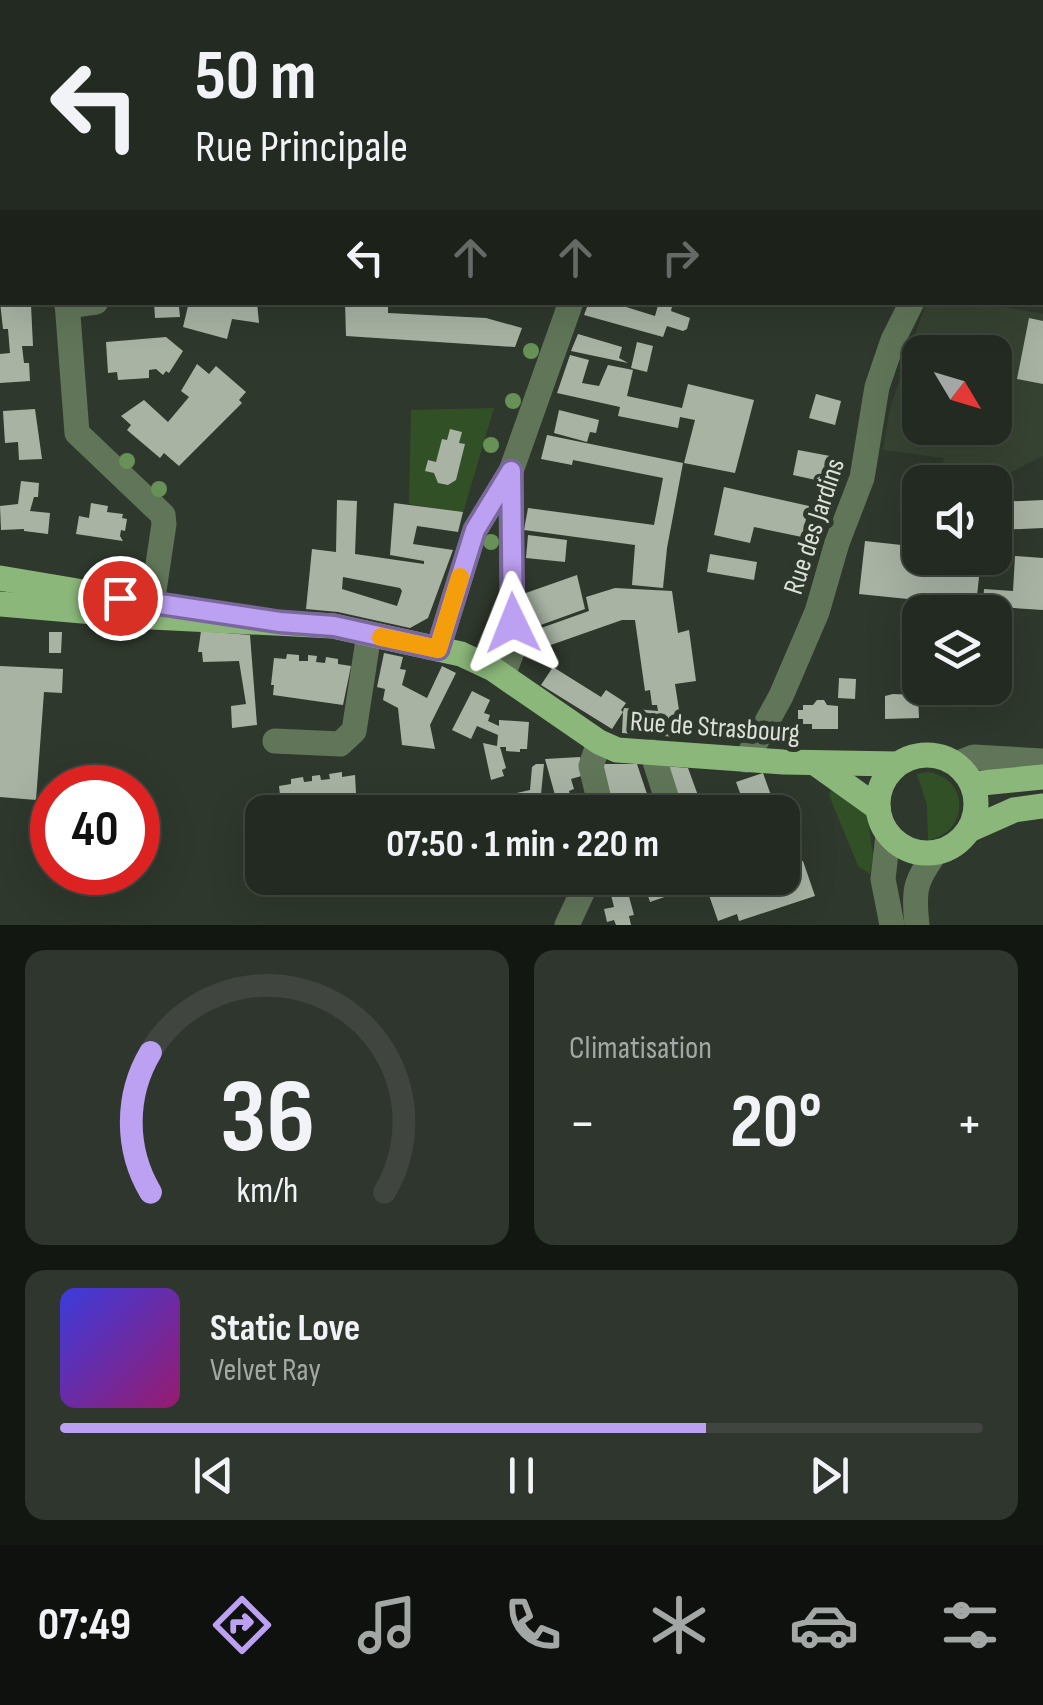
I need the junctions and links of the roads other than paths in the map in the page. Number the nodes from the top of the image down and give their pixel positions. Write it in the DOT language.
graph roads {
  1 [pos="67,305"];
  2 [pos="571,305"];
  3 [pos="910,305"];
  4 [pos="511,471"];
  5 [pos="11,580"];
  6 [pos="0,604"];
  7 [pos="152,604"];
  8 [pos="48,608"];
  9 [pos="280,622"];
  10 [pos="369,634"];
  11 [pos="438,649"];
  12 [pos="502,675"];
  13 [pos="276,742"];
  14 [pos="599,742"];
  15 [pos="652,752"];
  16 [pos="746,760"];
  17 [pos="1043,760"];
  18 [pos="816,763"];
  19 [pos="897,764"];
  20 [pos="964,774"];
  21 [pos="1043,776"];
  22 [pos="598,795"];
  23 [pos="666,795"];
  24 [pos="1043,806"];
  25 [pos="878,808"];
  26 [pos="969,830"];
  27 [pos="888,835"];
  28 [pos="936,852"];
  29 [pos="580,895"];
  30 [pos="566,925"];
  31 [pos="892,925"];
  32 [pos="916,925"];
  1 -- 7 [label="street"];
  2 -- 4 [label="street"];
  3 -- 16 [label="street, Rue des Jardins"];
  4 -- 11 [label="street"];
  4 -- 12 [label="street"];
  5 -- 7 [label="main road, Rue de Strasbourg"];
  5 -- 8 [label="main road"];
  6 -- 8 [label="main road, Rue de Strasbourg"];
  7 -- 9 [label="main road, Rue de Strasbourg"];
  8 -- 9 [label="main road, Rue de Strasbourg"];
  9 -- 10 [label="main road, Rue de Strasbourg"];
  10 -- 11 [label="main road, Rue de Strasbourg"];
  10 -- 13 [label="street"];
  11 -- 12 [label="main road, Rue de Strasbourg"];
  12 -- 14 [label="main road, Rue de Strasbourg"];
  14 -- 15 [label="main road, Rue de Strasbourg"];
  14 -- 22 [label="street"];
  15 -- 16 [label="main road, Rue de Strasbourg"];
  15 -- 23 [label="street"];
  16 -- 18 [label="main road, Rue de Strasbourg"];
  17 -- 20 [label="street"];
  18 -- 19 [label="main road, Rue de Strasbourg"];
  18 -- 25 [label="main road, Rue de Strasbourg"];
  19 -- 20 [label="main road"];
  19 -- 25 [label="main road"];
  20 -- 21 [label="main road"];
  20 -- 26 [label="main road"];
  24 -- 26 [label="main road"];
  25 -- 27 [label="main road"];
  26 -- 28 [label="main road"];
  27 -- 28 [label="main road"];
  27 -- 31 [label="street"];
  28 -- 32 [label="street"];
  29 -- 30 [label="street"];
}
